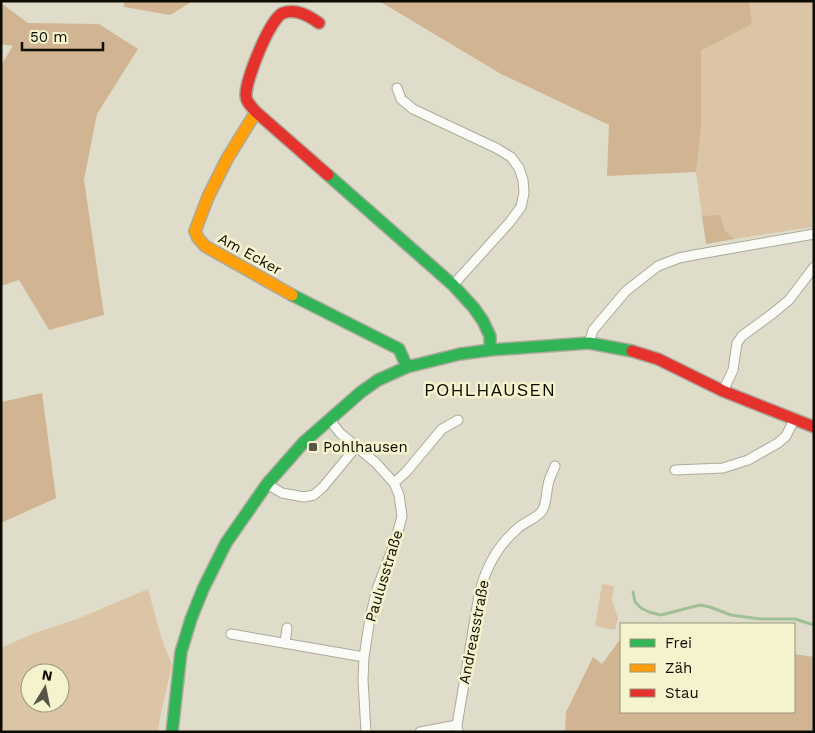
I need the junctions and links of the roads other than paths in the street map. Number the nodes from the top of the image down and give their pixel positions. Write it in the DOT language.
graph roads {
  1 [pos="319,23"];
  2 [pos="397,88"];
  3 [pos="256,112"];
  4 [pos="814,234"];
  5 [pos="814,267"];
  6 [pos="453,285"];
  7 [pos="589,343"];
  8 [pos="490,350"];
  9 [pos="407,367"];
  10 [pos="724,391"];
  11 [pos="329,419"];
  12 [pos="458,420"];
  13 [pos="794,420"];
  14 [pos="814,427"];
  15 [pos="356,446"];
  16 [pos="555,466"];
  17 [pos="675,470"];
  18 [pos="394,483"];
  19 [pos="266,484"];
  20 [pos="287,628"];
  21 [pos="231,634"];
  22 [pos="285,643"];
  23 [pos="364,657"];
  24 [pos="458,729"];
  25 [pos="172,732"];
  26 [pos="366,732"];
  27 [pos="420,732"];
  1 -- 3 [label="street"];
  2 -- 6 [label="street"];
  3 -- 6 [label="street"];
  3 -- 9 [label="street, Am Ecker"];
  4 -- 7 [label="street"];
  5 -- 10 [label="street"];
  6 -- 8 [label="street"];
  7 -- 8 [label="street"];
  7 -- 10 [label="street"];
  8 -- 9 [label="street"];
  9 -- 11 [label="street"];
  10 -- 13 [label="street"];
  11 -- 15 [label="street, Paulusstraße"];
  11 -- 19 [label="street"];
  12 -- 18 [label="street"];
  13 -- 14 [label="street"];
  13 -- 17 [label="street"];
  15 -- 18 [label="street, Paulusstraße"];
  15 -- 19 [label="street"];
  16 -- 24 [label="street, Andreasstraße"];
  18 -- 23 [label="street, Paulusstraße"];
  19 -- 25 [label="street"];
  20 -- 22 [label="street"];
  21 -- 22 [label="street"];
  22 -- 23 [label="street"];
  23 -- 26 [label="street, Paulusstraße"];
  24 -- 27 [label="street, Andreasstraße"];
}
